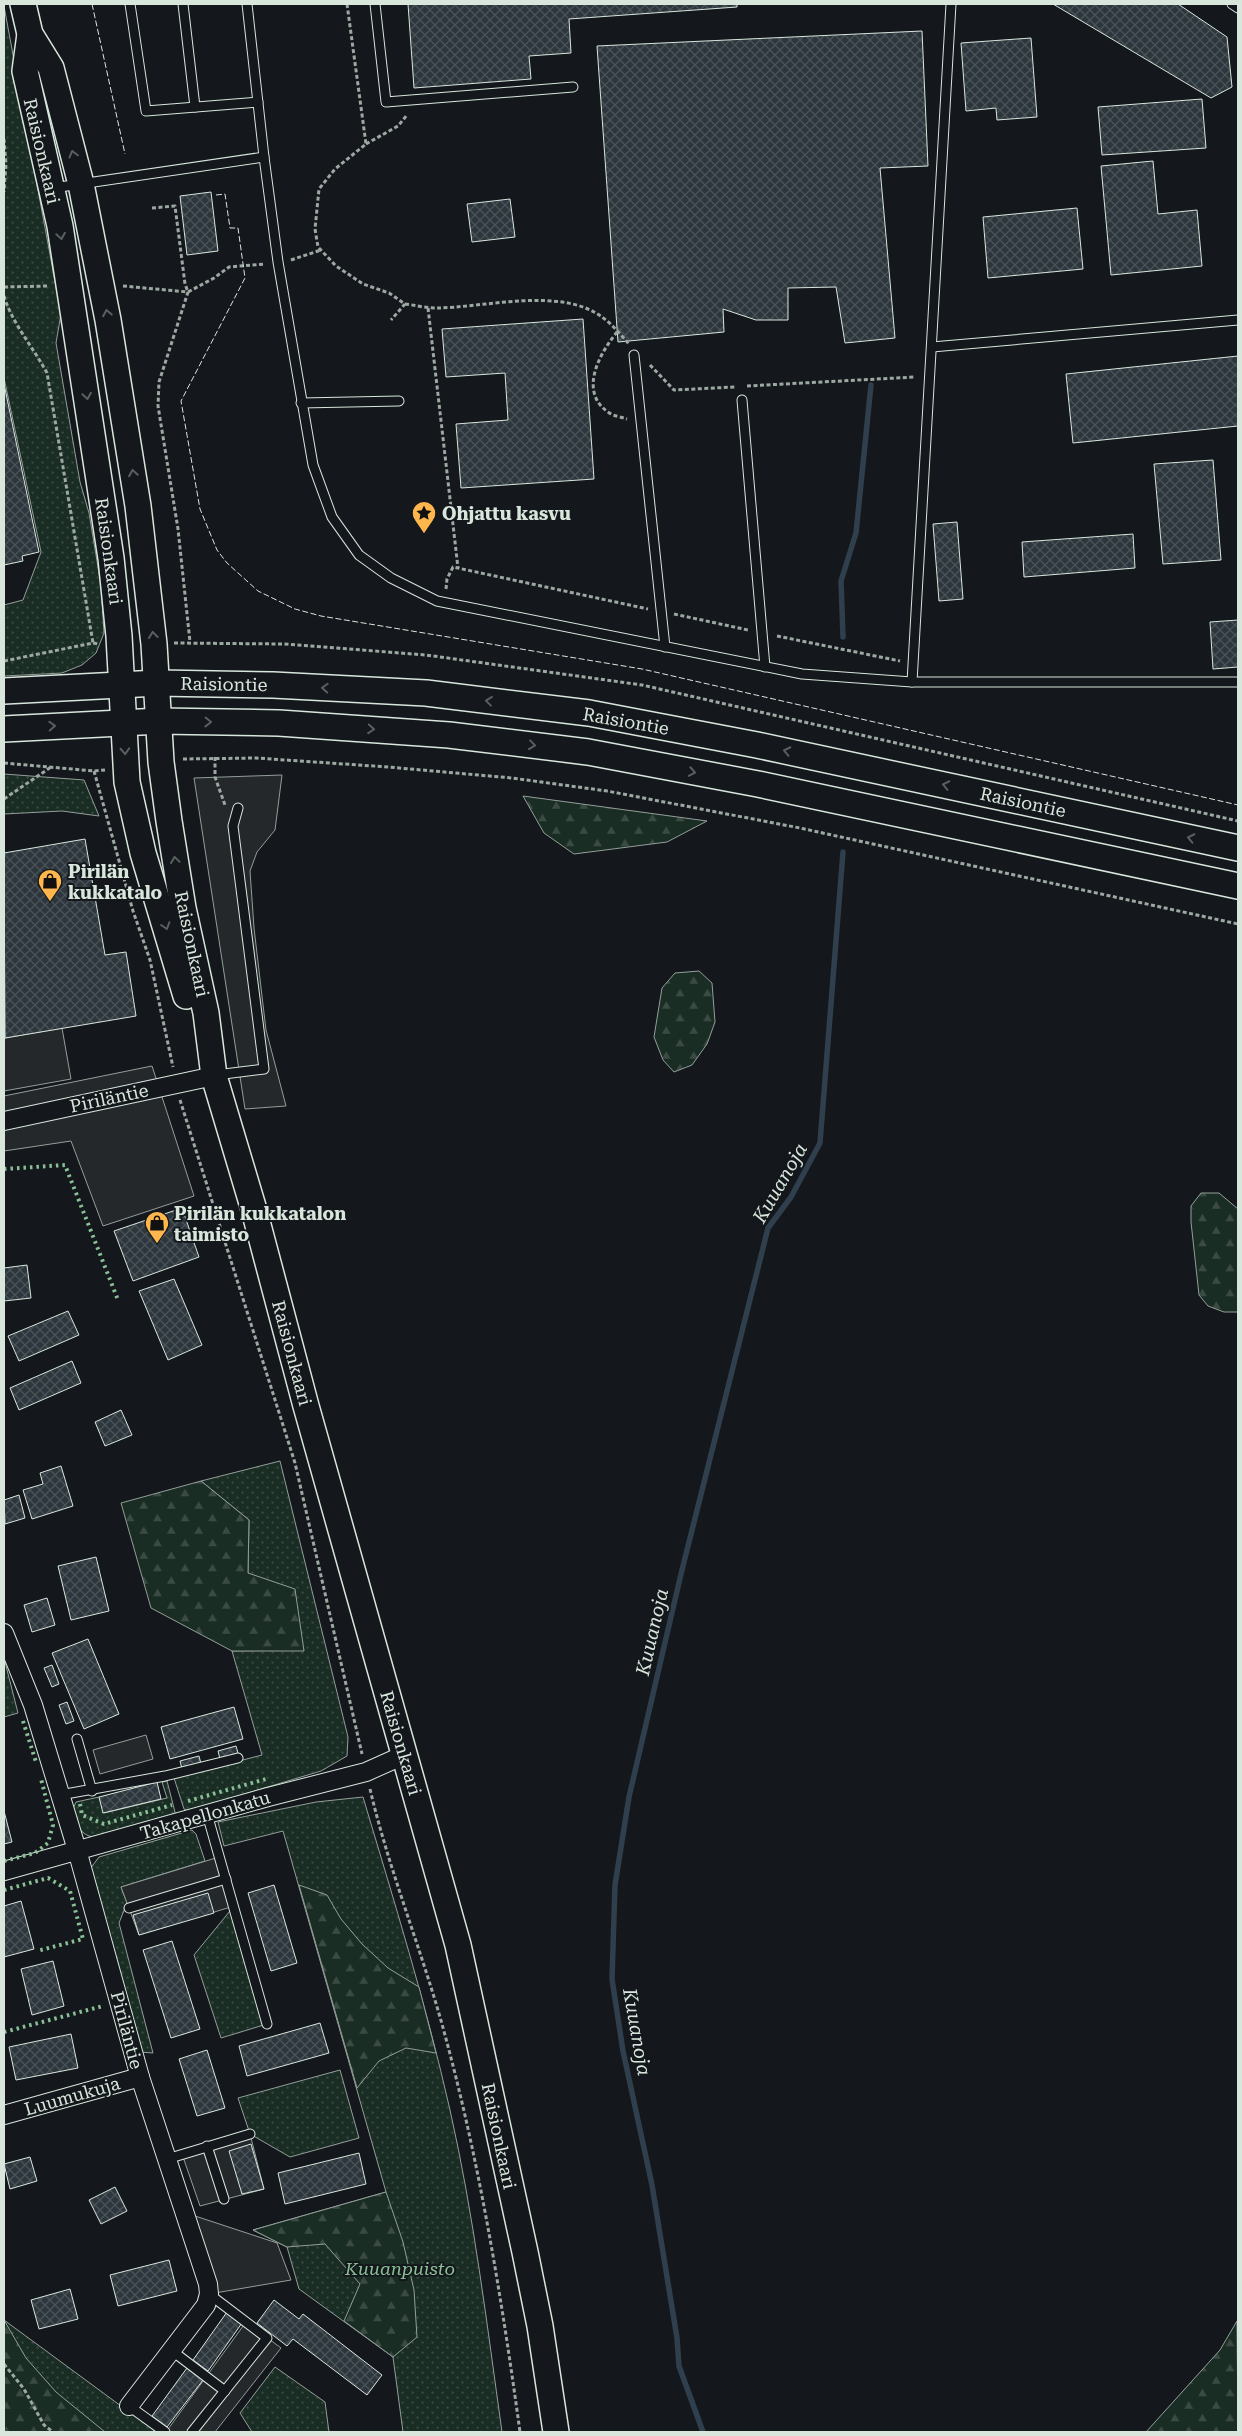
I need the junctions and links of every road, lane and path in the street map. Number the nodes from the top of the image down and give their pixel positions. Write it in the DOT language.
graph roads {
  1 [pos="24,4"];
  2 [pos="130,4"];
  3 [pos="183,4"];
  4 [pos="247,4"];
  5 [pos="347,4"];
  6 [pos="375,4"];
  7 [pos="951,4"];
  8 [pos="1232,4"];
  9 [pos="1238,8"];
  10 [pos="30,34"];
  11 [pos="573,87"];
  12 [pos="418,100"];
  13 [pos="258,102"];
  14 [pos="195,107"];
  15 [pos="4,139"];
  16 [pos="366,144"];
  17 [pos="264,157"];
  18 [pos="81,184"];
  19 [pos="50,188"];
  20 [pos="4,192"];
  21 [pos="152,208"];
  22 [pos="243,266"];
  23 [pos="55,286"];
  24 [pos="115,286"];
  25 [pos="4,287"];
  26 [pos="188,292"];
  27 [pos="4,296"];
  28 [pos="405,304"];
  29 [pos="428,308"];
  30 [pos="391,320"];
  31 [pos="1238,320"];
  32 [pos="617,332"];
  33 [pos="932,347"];
  34 [pos="634,352"];
  35 [pos="930,376"];
  36 [pos="742,400"];
  37 [pos="399,401"];
  38 [pos="301,403"];
  39 [pos="642,423"];
  40 [pos="458,568"];
  41 [pos="190,642"];
  42 [pos="93,643"];
  43 [pos="154,644"];
  44 [pos="120,647"];
  45 [pos="665,647"];
  46 [pos="4,661"];
  47 [pos="765,667"];
  48 [pos="912,682"];
  49 [pos="1238,682"];
  50 [pos="158,683"];
  51 [pos="122,685"];
  52 [pos="4,691"];
  53 [pos="160,721"];
  54 [pos="124,723"];
  55 [pos="4,729"];
  56 [pos="215,757"];
  57 [pos="161,762"];
  58 [pos="4,763"];
  59 [pos="51,766"];
  60 [pos="126,767"];
  61 [pos="94,771"];
  62 [pos="4,799"];
  63 [pos="238,808"];
  64 [pos="1238,821"];
  65 [pos="233,826"];
  66 [pos="1238,848"];
  67 [pos="1238,886"];
  68 [pos="1238,924"];
  69 [pos="213,1069"];
  70 [pos="176,1084"];
  71 [pos="4,1122"];
  72 [pos="4,1633"];
  73 [pos="77,1739"];
  74 [pos="404,1755"];
  75 [pos="238,1758"];
  76 [pos="366,1772"];
  77 [pos="92,1791"];
  78 [pos="60,1795"];
  79 [pos="207,1814"];
  80 [pos="77,1850"];
  81 [pos="4,1871"];
  82 [pos="226,1879"];
  83 [pos="129,1908"];
  84 [pos="267,2024"];
  85 [pos="140,2077"];
  86 [pos="4,2115"];
  87 [pos="250,2134"];
  88 [pos="207,2146"];
  89 [pos="167,2158"];
  90 [pos="224,2199"];
  91 [pos="209,2294"];
  92 [pos="171,2350"];
  93 [pos="4,2364"];
  94 [pos="225,2391"];
  95 [pos="129,2406"];
  96 [pos="53,2432"];
  97 [pos="165,2432"];
  98 [pos="192,2432"];
  99 [pos="520,2432"];
  100 [pos="556,2432"];
  1 -- 10 [label="main road, Raisionkaari"];
  2 -- 14 [label="lane"];
  3 -- 14 [label="lane"];
  4 -- 13 [label="lane"];
  5 -- 16 [label="path"];
  6 -- 12 [label="lane"];
  7 -- 33 [label="lane"];
  8 -- 9 [label="lane"];
  18 -- 10 [label="main road, Raisionkaari, one-way"];
  10 -- 19 [label="main road, Raisionkaari"];
  11 -- 12 [label="lane"];
  12 -- 16 [label="path"];
  13 -- 14 [label="lane"];
  13 -- 17 [label="lane"];
  15 -- 20 [label="path"];
  16 -- 28 [label="path"];
  17 -- 18 [label="lane"];
  17 -- 38 [label="lane"];
  18 -- 19 [label="lane"];
  43 -- 18 [label="main road, Raisionkaari, one-way"];
  19 -- 44 [label="main road, Raisionkaari, one-way"];
  21 -- 26 [label="path"];
  22 -- 26 [label="path"];
  23 -- 25 [label="path"];
  24 -- 26 [label="path"];
  26 -- 41 [label="path"];
  27 -- 42 [label="path"];
  28 -- 29 [label="path"];
  28 -- 30 [label="path"];
  29 -- 32 [label="path"];
  29 -- 40 [label="path"];
  31 -- 33 [label="lane"];
  32 -- 34 [label="path"];
  32 -- 39 [label="path"];
  33 -- 35 [label="lane"];
  34 -- 35 [label="path"];
  34 -- 39 [label="lane"];
  35 -- 48 [label="lane"];
  36 -- 47 [label="lane"];
  37 -- 38 [label="lane"];
  38 -- 45 [label="lane"];
  39 -- 45 [label="lane"];
  41 -- 43 [label="path"];
  41 -- 64 [label="path"];
  42 -- 44 [label="path"];
  42 -- 46 [label="path"];
  43 -- 50 [label="main road, Raisionkaari"];
  44 -- 51 [label="main road, Raisionkaari"];
  45 -- 47 [label="lane"];
  47 -- 48 [label="lane"];
  48 -- 49 [label="lane"];
  50 -- 51 [label="main road, Raisiontie"];
  50 -- 53 [label="main road, Raisionkaari"];
  66 -- 50 [label="main road, Raisiontie, one-way"];
  51 -- 52 [label="main road, Raisiontie"];
  51 -- 54 [label="main road, Raisionkaari"];
  53 -- 54 [label="main road"];
  53 -- 57 [label="main road, Raisionkaari"];
  53 -- 67 [label="main road, one-way"];
  55 -- 54 [label="main road, one-way"];
  54 -- 60 [label="main road, Raisionkaari, one-way"];
  56 -- 57 [label="path"];
  56 -- 65 [label="path"];
  56 -- 68 [label="path"];
  69 -- 57 [label="main road, Raisionkaari, one-way"];
  58 -- 59 [label="path"];
  59 -- 61 [label="path"];
  59 -- 62 [label="path"];
  60 -- 61 [label="path"];
  60 -- 69 [label="main road, Raisionkaari, one-way"];
  61 -- 70 [label="path"];
  63 -- 65 [label="lane"];
  65 -- 69 [label="lane"];
  69 -- 70 [label="street, Piriläntie"];
  69 -- 74 [label="main road, Raisionkaari"];
  70 -- 71 [label="street, Piriläntie"];
  70 -- 76 [label="path"];
  72 -- 78 [label="street, Piriläntie"];
  73 -- 77 [label="lane"];
  74 -- 76 [label="street, Takapellonkatu"];
  74 -- 100 [label="main road, Raisionkaari"];
  75 -- 77 [label="lane"];
  76 -- 79 [label="street, Takapellonkatu"];
  76 -- 99 [label="path"];
  77 -- 78 [label="lane"];
  78 -- 80 [label="street, Piriläntie"];
  79 -- 80 [label="street, Takapellonkatu"];
  79 -- 82 [label="lane"];
  80 -- 81 [label="street, Takapellonkatu"];
  80 -- 85 [label="street, Piriläntie"];
  82 -- 83 [label="lane"];
  82 -- 84 [label="lane"];
  85 -- 86 [label="street, Luumukuja"];
  85 -- 89 [label="street, Piriläntie"];
  87 -- 88 [label="lane"];
  88 -- 89 [label="lane"];
  88 -- 90 [label="lane"];
  89 -- 91 [label="street, Piriläntie"];
  91 -- 92 [label="street"];
  91 -- 94 [label="lane"];
  92 -- 94 [label="lane"];
  92 -- 95 [label="street"];
  93 -- 96 [label="path"];
  94 -- 98 [label="lane"];
  95 -- 97 [label="lane"];
}
